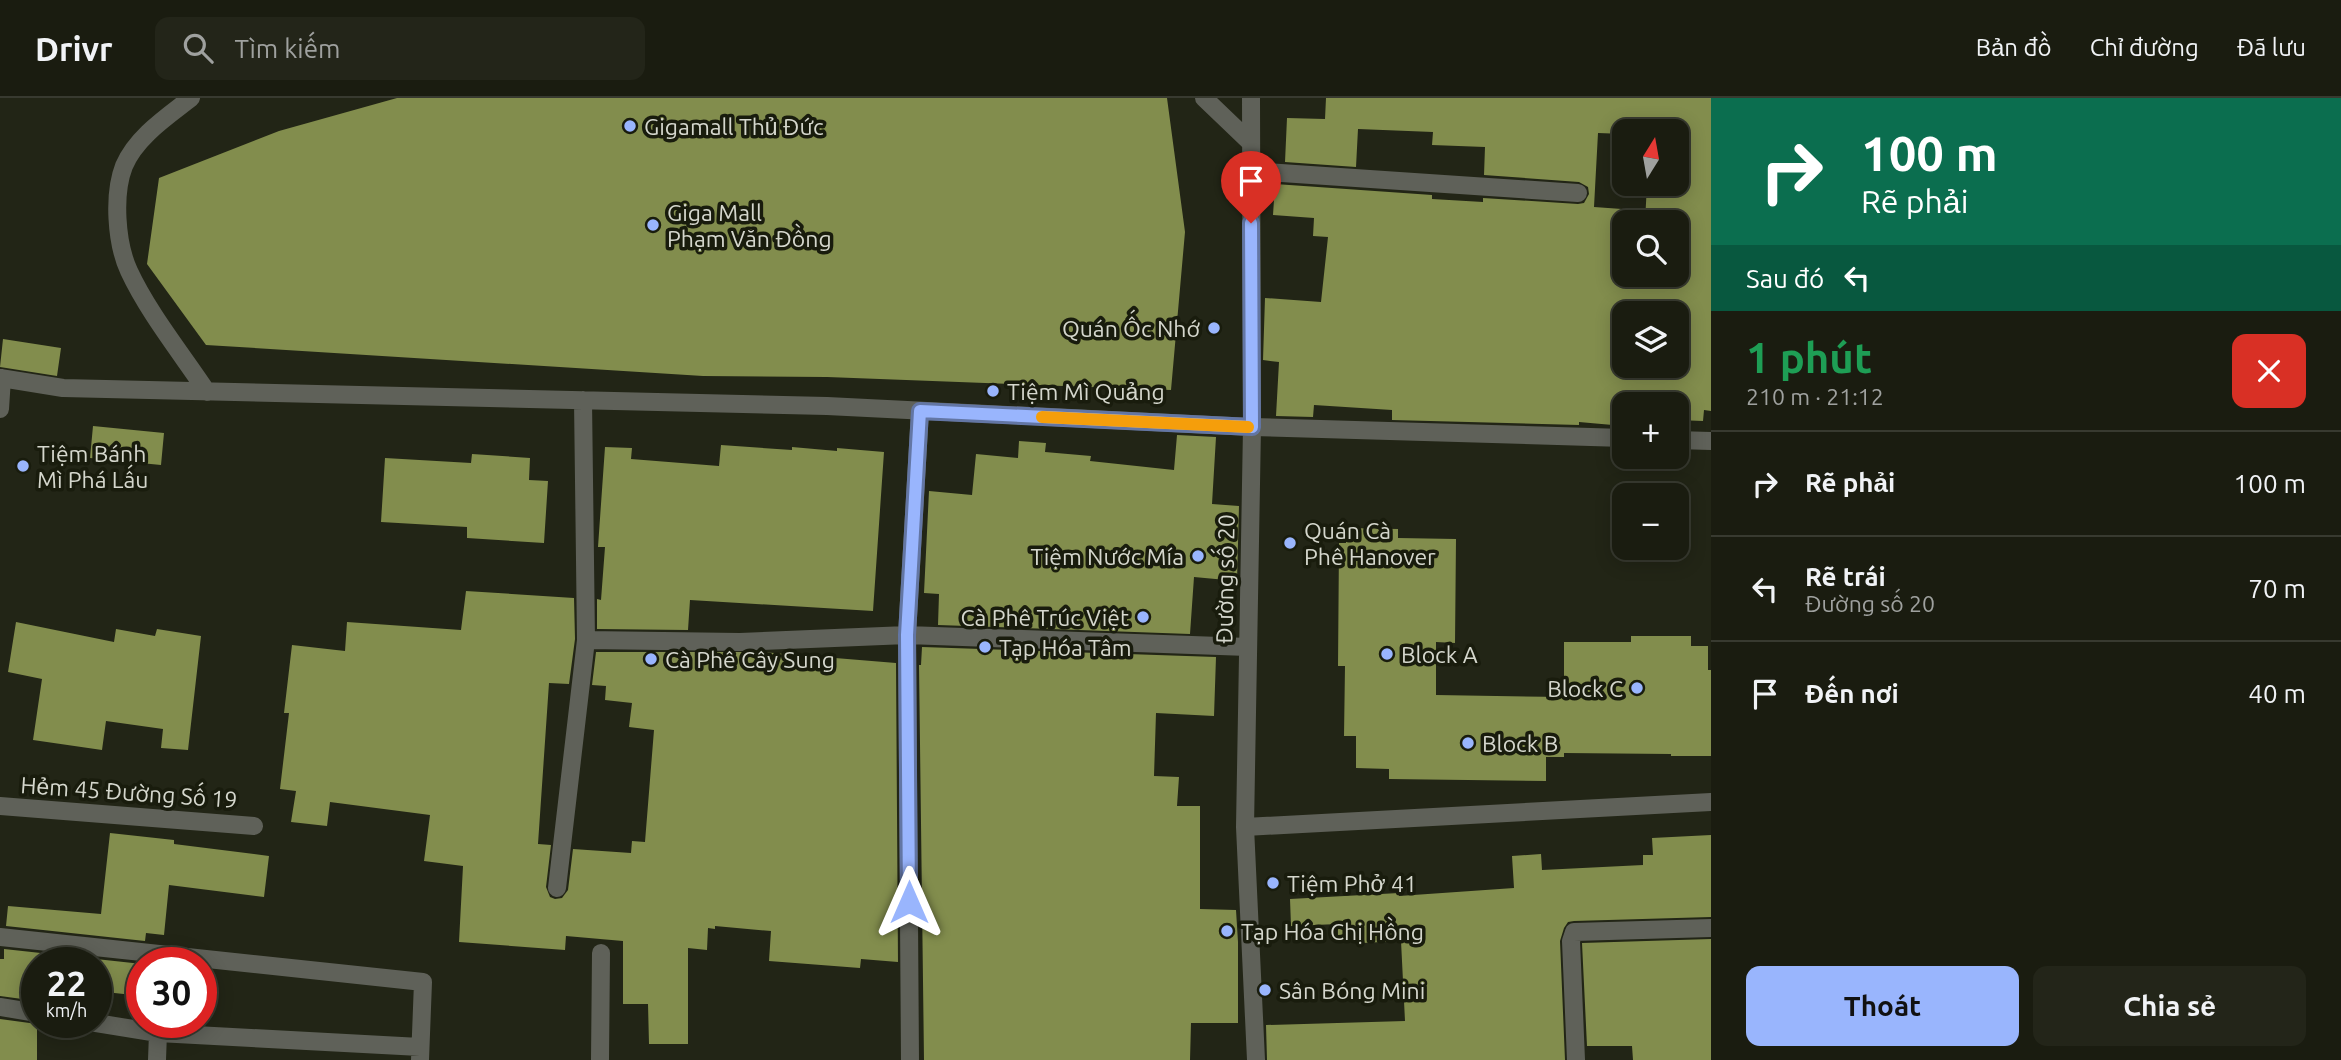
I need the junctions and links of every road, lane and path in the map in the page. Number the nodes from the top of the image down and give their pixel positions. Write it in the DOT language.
graph roads {
  1 [pos="191,98"];
  2 [pos="1204,98"];
  3 [pos="1251,98"];
  4 [pos="1251,143"];
  5 [pos="1251,172"];
  6 [pos="1578,193"];
  7 [pos="1,378"];
  8 [pos="207,392"];
  9 [pos="583,400"];
  10 [pos="0,409"];
  11 [pos="920,411"];
  12 [pos="1252,427"];
  13 [pos="1612,438"];
  14 [pos="1689,440"];
  15 [pos="1711,441"];
  16 [pos="907,635"];
  17 [pos="586,640"];
  18 [pos="1248,647"];
  19 [pos="1711,802"];
  20 [pos="0,806"];
  21 [pos="254,826"];
  22 [pos="1245,827"];
  23 [pos="556,888"];
  24 [pos="1711,928"];
  25 [pos="0,937"];
  26 [pos="601,953"];
  27 [pos="0,1007"];
  28 [pos="21,1010"];
  29 [pos="158,1038"];
  30 [pos="217,1038"];
  31 [pos="420,1054"];
  32 [pos="156,1060"];
  33 [pos="600,1060"];
  34 [pos="910,1060"];
  35 [pos="1256,1060"];
  36 [pos="1576,1060"];
  1 -- 8 [label="street"];
  2 -- 4 [label="street"];
  3 -- 4 [label="street, Đường số 20"];
  4 -- 5 [label="street, Đường số 20"];
  5 -- 6 [label="street"];
  5 -- 12 [label="street, Đường số 20"];
  7 -- 8 [label="street"];
  7 -- 10 [label="street"];
  8 -- 9 [label="street"];
  9 -- 11 [label="street"];
  9 -- 17 [label="street"];
  11 -- 12 [label="street"];
  11 -- 16 [label="street"];
  12 -- 13 [label="street"];
  12 -- 18 [label="street, Đường số 20"];
  14 -- 15 [label="street"];
  16 -- 17 [label="street"];
  16 -- 18 [label="street"];
  16 -- 34 [label="street"];
  17 -- 23 [label="street"];
  18 -- 22 [label="street, Đường số 20"];
  19 -- 22 [label="street"];
  20 -- 21 [label="street, Hẻm 45 Đường Số 19"];
  22 -- 35 [label="street, Đường số 20"];
  24 -- 36 [label="street"];
  25 -- 31 [label="street"];
  26 -- 33 [label="street"];
  27 -- 28 [label="street"];
  29 -- 32 [label="street"];
  30 -- 31 [label="street"];
}
